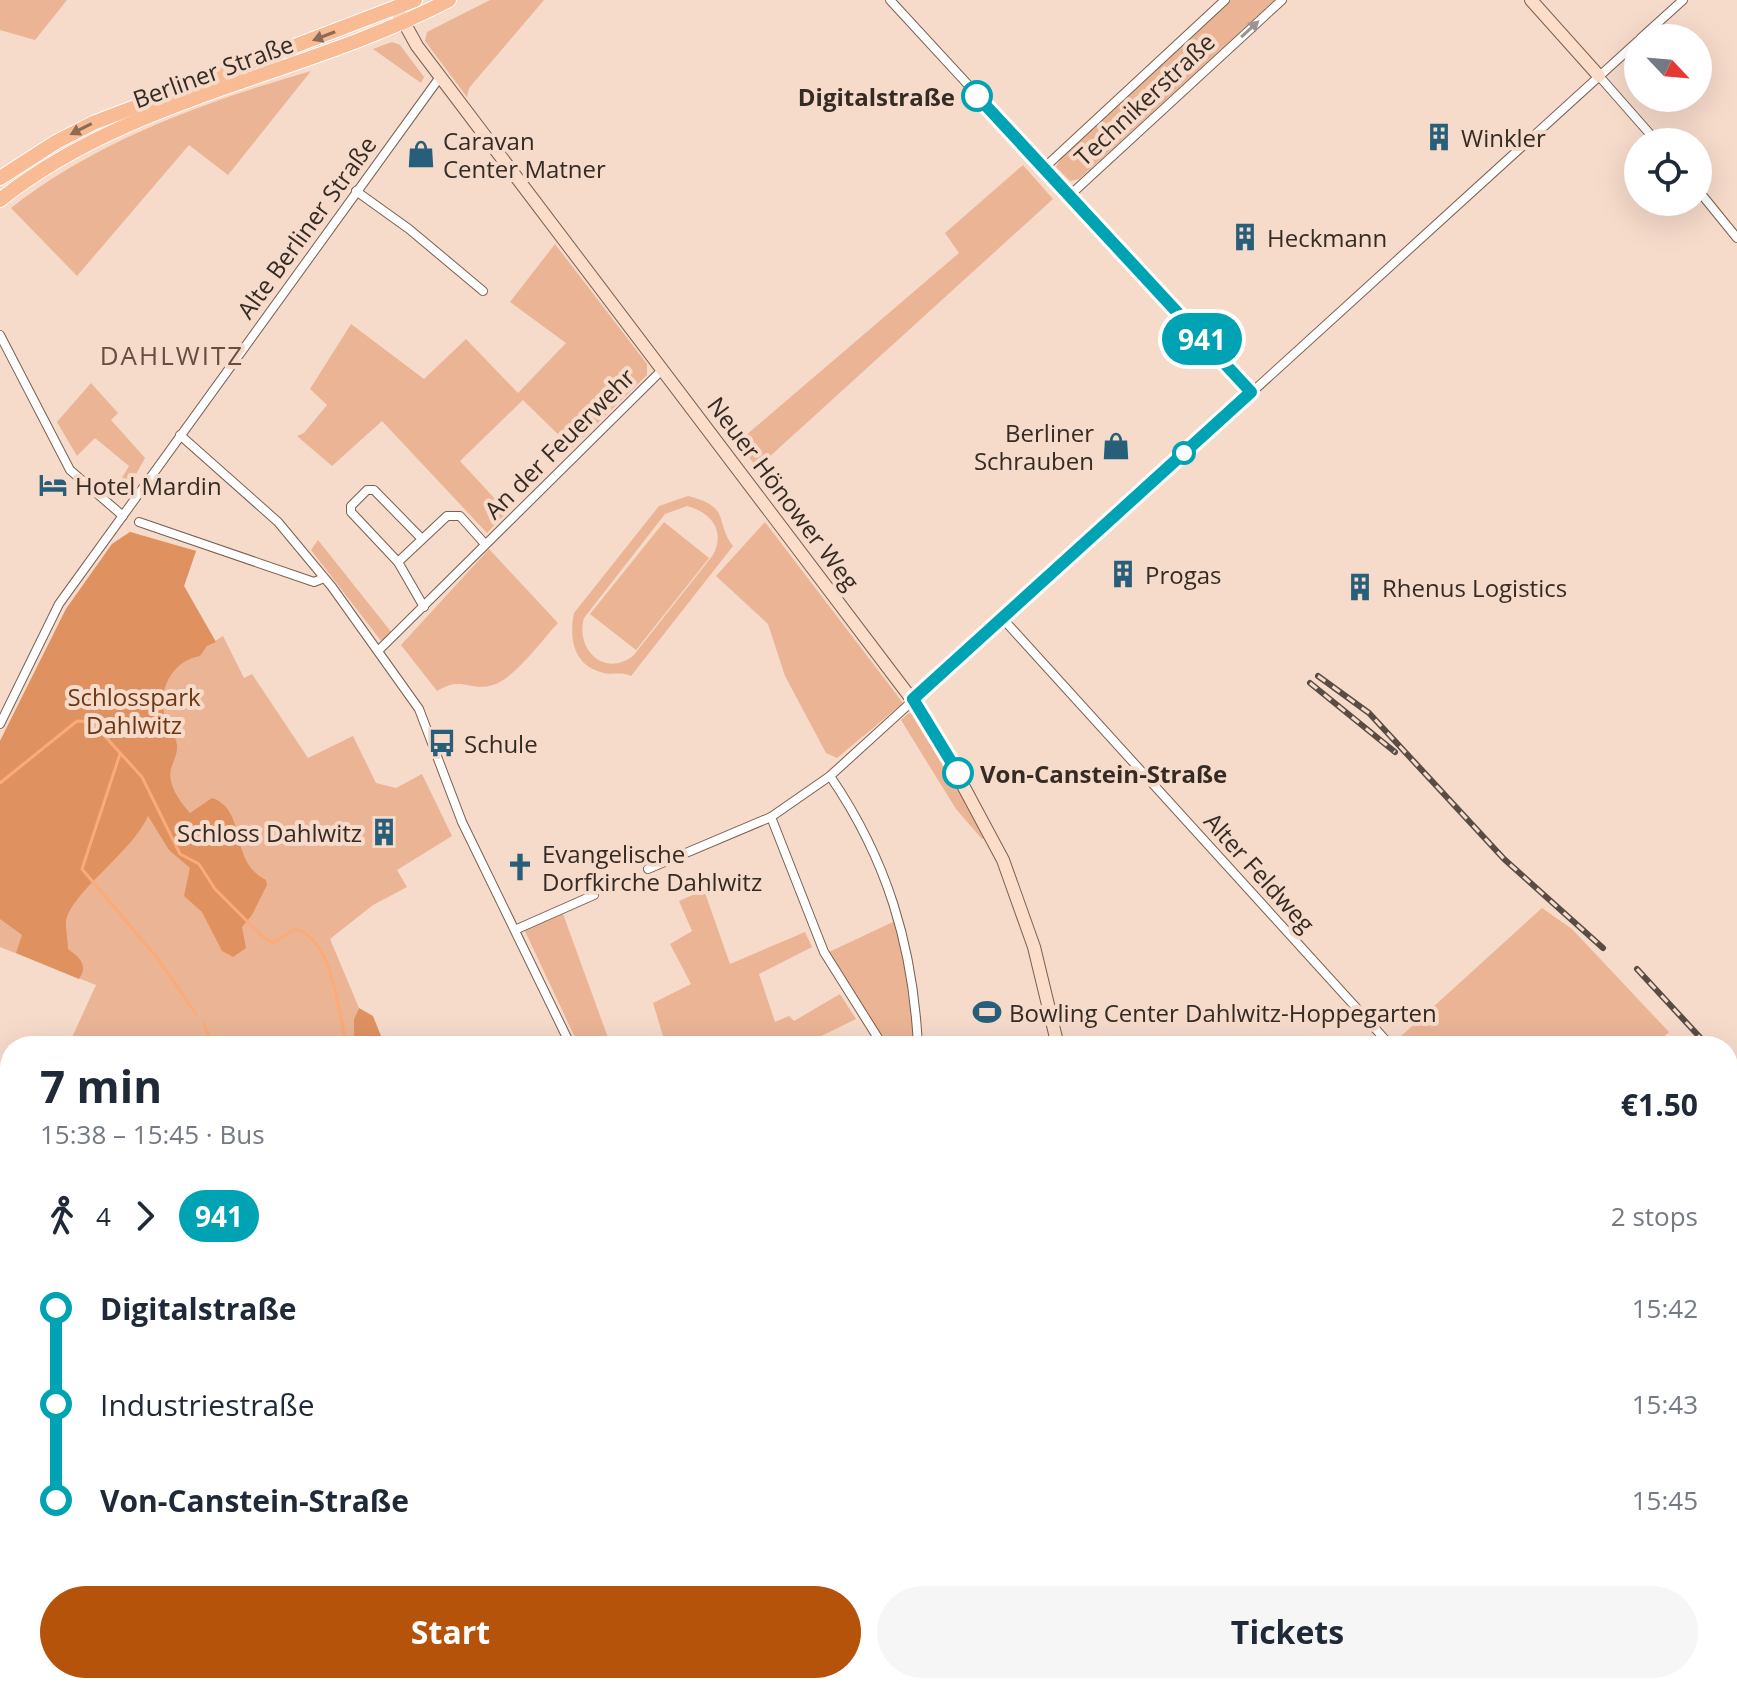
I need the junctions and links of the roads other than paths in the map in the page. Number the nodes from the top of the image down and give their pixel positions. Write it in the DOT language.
graph roads {
  1 [pos="415,0"];
  2 [pos="449,0"];
  3 [pos="890,0"];
  4 [pos="1225,0"];
  5 [pos="1282,0"];
  6 [pos="1531,0"];
  7 [pos="1683,0"];
  8 [pos="396,8"];
  9 [pos="404,23"];
  10 [pos="1657,24"];
  11 [pos="1624,53"];
  12 [pos="1599,76"];
  13 [pos="440,77"];
  14 [pos="1645,128"];
  15 [pos="1044,168"];
  16 [pos="0,178"];
  17 [pos="356,191"];
  18 [pos="1069,196"];
  19 [pos="0,200"];
  20 [pos="1712,207"];
  21 [pos="1737,238"];
  22 [pos="483,291"];
  23 [pos="0,335"];
  24 [pos="662,370"];
  25 [pos="1251,392"];
  26 [pos="180,435"];
  27 [pos="123,516"];
  28 [pos="139,522"];
  29 [pos="422,539"];
  30 [pos="485,544"];
  31 [pos="398,562"];
  32 [pos="324,578"];
  33 [pos="424,607"];
  34 [pos="1003,619"];
  35 [pos="378,651"];
  36 [pos="913,699"];
  37 [pos="0,724"];
  38 [pos="830,776"];
  39 [pos="771,817"];
  40 [pos="648,869"];
  41 [pos="594,895"];
  42 [pos="517,929"];
  43 [pos="566,1036"];
  44 [pos="877,1036"];
  45 [pos="917,1036"];
  46 [pos="1056,1036"];
  47 [pos="1382,1036"];
  1 -- 8 [label="main road, Berliner Straße"];
  2 -- 9 [label="main road, Berliner Straße"];
  3 -- 15 [label="street"];
  4 -- 15 [label="street, Technikerstraße"];
  18 -- 5 [label="street, Technikerstraße, one-way"];
  6 -- 12 [label="main road"];
  7 -- 10 [label="street"];
  8 -- 9 [label="main road, Neuer Hönower Weg"];
  8 -- 16 [label="main road, Berliner Straße, one-way"];
  9 -- 13 [label="main road, Neuer Hönower Weg"];
  9 -- 19 [label="main road, Berliner Straße"];
  11 -- 12 [label="street"];
  12 -- 14 [label="street"];
  12 -- 25 [label="street"];
  13 -- 17 [label="street, Alte Berliner Straße"];
  13 -- 24 [label="main road, Neuer Hönower Weg"];
  15 -- 18 [label="street"];
  17 -- 22 [label="street"];
  17 -- 26 [label="street, Alte Berliner Straße"];
  18 -- 25 [label="street"];
  20 -- 21 [label="street"];
  23 -- 27 [label="street"];
  24 -- 30 [label="street, An der Feuerwehr"];
  24 -- 36 [label="main road, Neuer Hönower Weg"];
  25 -- 34 [label="street"];
  26 -- 27 [label="street, Alte Berliner Straße"];
  26 -- 32 [label="street"];
  27 -- 37 [label="street, Alte Berliner Straße"];
  28 -- 32 [label="street"];
  29 -- 30 [label="street, An der Feuerwehr"];
  29 -- 31 [label="street, An der Feuerwehr"];
  29 -- 31 [label="street"];
  30 -- 33 [label="street, An der Feuerwehr"];
  31 -- 33 [label="street"];
  32 -- 35 [label="street"];
  33 -- 35 [label="street, An der Feuerwehr"];
  34 -- 36 [label="street"];
  34 -- 47 [label="street, Alter Feldweg"];
  35 -- 42 [label="street"];
  36 -- 38 [label="street"];
  36 -- 46 [label="main road, Neuer Hönower Weg"];
  38 -- 39 [label="street"];
  38 -- 45 [label="street"];
  39 -- 40 [label="street"];
  39 -- 44 [label="street"];
  41 -- 42 [label="street"];
  42 -- 43 [label="street"];
}
